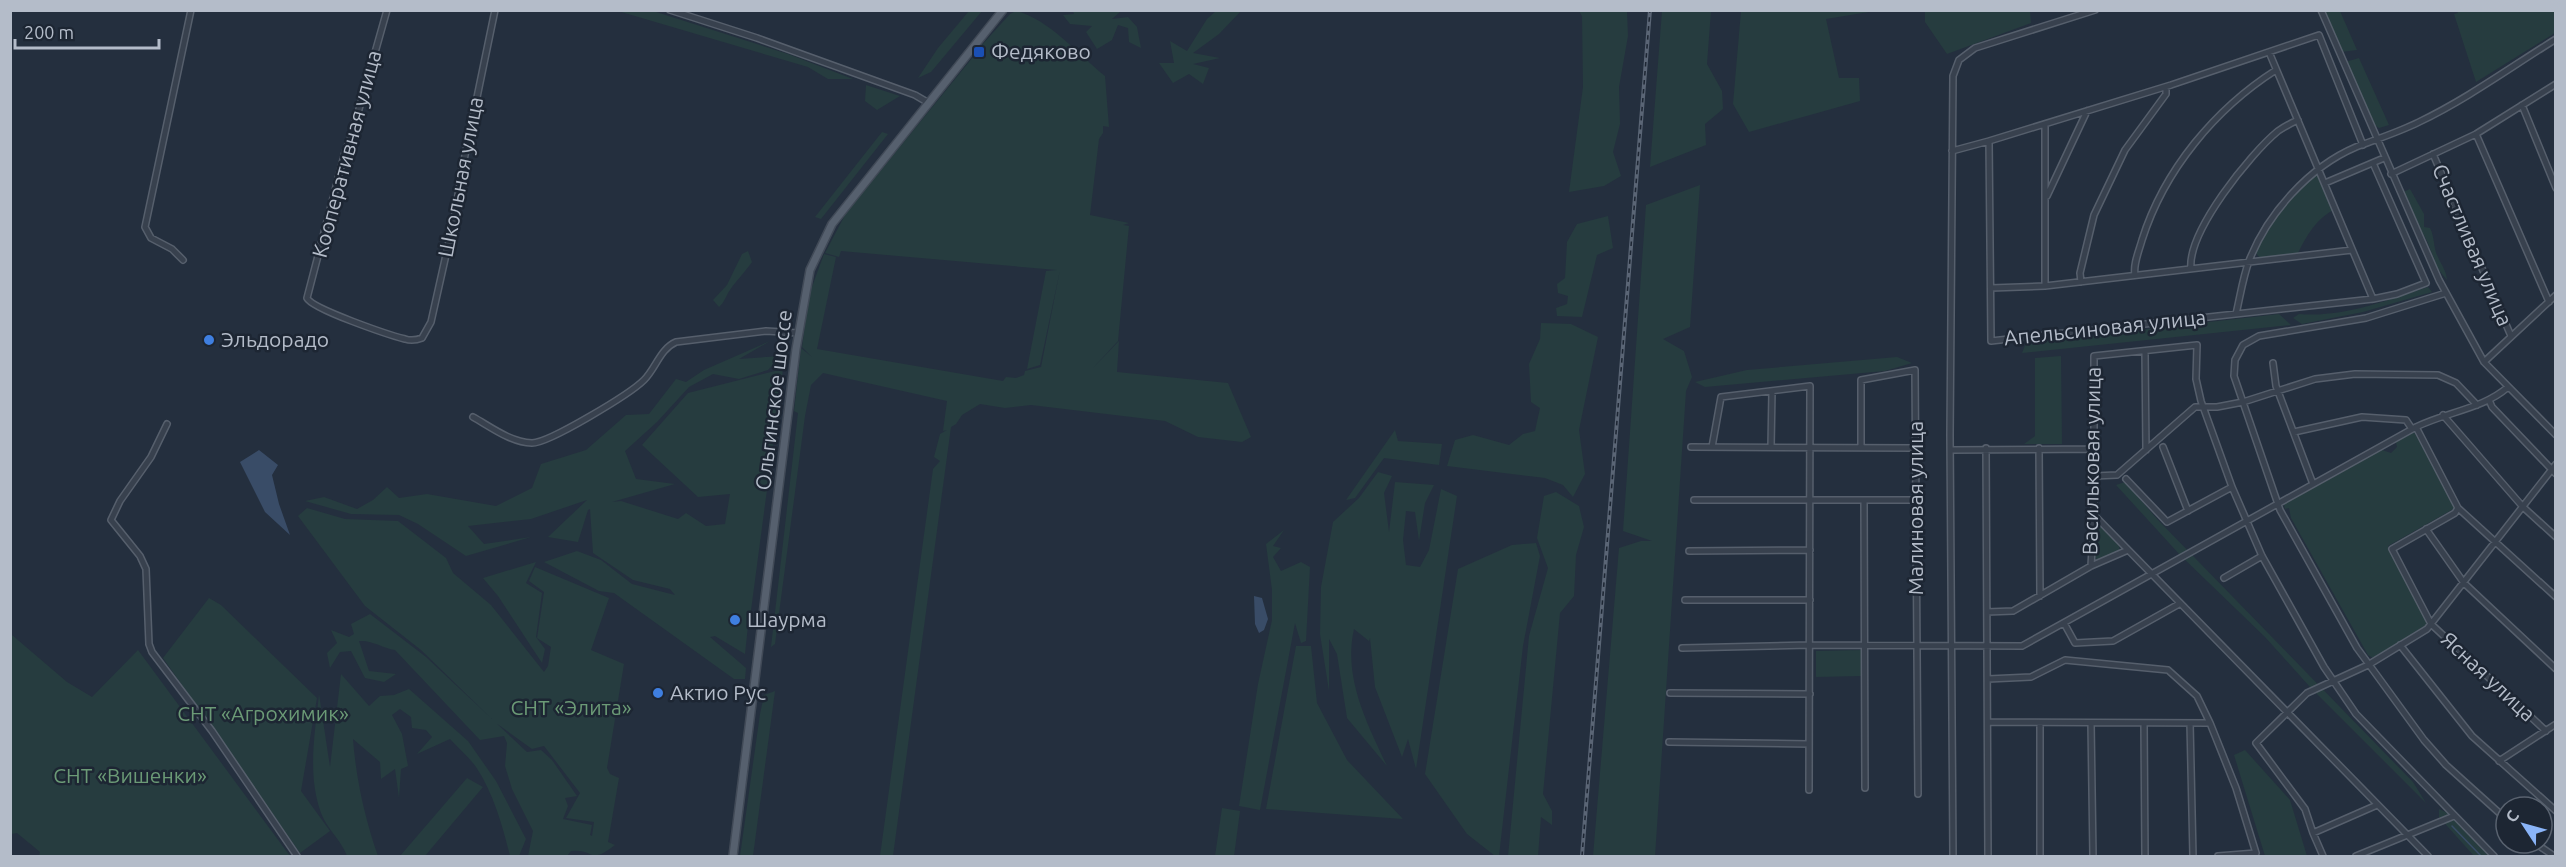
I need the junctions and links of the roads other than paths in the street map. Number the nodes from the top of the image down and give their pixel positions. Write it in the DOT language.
graph roads {
  1 [pos="191,10"];
  2 [pos="387,10"];
  3 [pos="495,10"];
  4 [pos="670,10"];
  5 [pos="1003,10"];
  6 [pos="2095,10"];
  7 [pos="2321,10"];
  8 [pos="2556,39"];
  9 [pos="2269,52"];
  10 [pos="2276,70"];
  11 [pos="2556,84"];
  12 [pos="2166,87"];
  13 [pos="927,102"];
  14 [pos="2522,105"];
  15 [pos="2087,111"];
  16 [pos="2298,120"];
  17 [pos="2045,124"];
  18 [pos="2476,134"];
  19 [pos="2378,139"];
  20 [pos="1989,141"];
  21 [pos="2363,145"];
  22 [pos="1952,151"];
  23 [pos="2433,154"];
  24 [pos="2384,159"];
  25 [pos="2373,163"];
  26 [pos="2319,170"];
  27 [pos="2391,174"];
  28 [pos="2325,183"];
  29 [pos="2556,188"];
  30 [pos="2045,199"];
  31 [pos="2352,249"];
  32 [pos="183,260"];
  33 [pos="2249,262"];
  34 [pos="2191,269"];
  35 [pos="2135,275"];
  36 [pos="2081,282"];
  37 [pos="2045,286"];
  38 [pos="1991,288"];
  39 [pos="2446,293"];
  40 [pos="2556,295"];
  41 [pos="2373,299"];
  42 [pos="2549,302"];
  43 [pos="2236,314"];
  44 [pos="798,333"];
  45 [pos="2511,336"];
  46 [pos="420,340"];
  47 [pos="2145,351"];
  48 [pos="2484,362"];
  49 [pos="2273,363"];
  50 [pos="2508,387"];
  51 [pos="2278,391"];
  52 [pos="1772,392"];
  53 [pos="2489,400"];
  54 [pos="2243,402"];
  55 [pos="2476,405"];
  56 [pos="2204,406"];
  57 [pos="2443,415"];
  58 [pos="473,417"];
  59 [pos="167,424"];
  60 [pos="2414,428"];
  61 [pos="2294,432"];
  62 [pos="2556,435"];
  63 [pos="1690,447"];
  64 [pos="1712,447"];
  65 [pos="1771,447"];
  66 [pos="1810,447"];
  67 [pos="2039,447"];
  68 [pos="2163,447"];
  69 [pos="1861,448"];
  70 [pos="1916,448"];
  71 [pos="1986,448"];
  72 [pos="2094,449"];
  73 [pos="1950,450"];
  74 [pos="2146,450"];
  75 [pos="2556,464"];
  76 [pos="2553,472"];
  77 [pos="2094,476"];
  78 [pos="2126,479"];
  79 [pos="2313,484"];
  80 [pos="2232,488"];
  81 [pos="1694,500"];
  82 [pos="1864,500"];
  83 [pos="1916,500"];
  84 [pos="1810,501"];
  85 [pos="2278,504"];
  86 [pos="2523,507"];
  87 [pos="2458,508"];
  88 [pos="2188,511"];
  89 [pos="2094,515"];
  90 [pos="2247,522"];
  91 [pos="2426,529"];
  92 [pos="2556,537"];
  93 [pos="2496,542"];
  94 [pos="1689,550"];
  95 [pos="1810,550"];
  96 [pos="2128,550"];
  97 [pos="2262,556"];
  98 [pos="2091,566"];
  99 [pos="2150,574"];
  100 [pos="2224,578"];
  101 [pos="2464,583"];
  102 [pos="2040,596"];
  103 [pos="2556,597"];
  104 [pos="1685,600"];
  105 [pos="1810,600"];
  106 [pos="2180,604"];
  107 [pos="1987,612"];
  108 [pos="2064,623"];
  109 [pos="2431,624"];
  110 [pos="1810,645"];
  111 [pos="1863,645"];
  112 [pos="1917,645"];
  113 [pos="2400,645"];
  114 [pos="1953,647"];
  115 [pos="1988,647"];
  116 [pos="1682,648"];
  117 [pos="2368,665"];
  118 [pos="2556,669"];
  119 [pos="1988,679"];
  120 [pos="2334,682"];
  121 [pos="1670,693"];
  122 [pos="1809,694"];
  123 [pos="2287,713"];
  124 [pos="1989,722"];
  125 [pos="2040,723"];
  126 [pos="2091,723"];
  127 [pos="2144,723"];
  128 [pos="2190,723"];
  129 [pos="2210,723"];
  130 [pos="2556,724"];
  131 [pos="2546,730"];
  132 [pos="1669,742"];
  133 [pos="1809,744"];
  134 [pos="2499,761"];
  135 [pos="1866,788"];
  136 [pos="1809,790"];
  137 [pos="1918,794"];
  138 [pos="2377,805"];
  139 [pos="2494,808"];
  140 [pos="2555,809"];
  141 [pos="2454,816"];
  142 [pos="2313,833"];
  143 [pos="2407,835"];
  144 [pos="2256,855"];
  145 [pos="297,856"];
  146 [pos="733,856"];
  147 [pos="1953,856"];
  148 [pos="1988,856"];
  149 [pos="2040,856"];
  150 [pos="2093,856"];
  151 [pos="2145,856"];
  152 [pos="2193,856"];
  153 [pos="2218,856"];
  154 [pos="2323,856"];
  155 [pos="2356,856"];
  156 [pos="2428,856"];
  157 [pos="2494,856"];
  1 -- 32 [label="street"];
  2 -- 46 [label="street, Кооперативная улица"];
  3 -- 46 [label="street, Школьная улица"];
  4 -- 13 [label="street"];
  5 -- 13 [label="main road, Ольгинское шоссе"];
  6 -- 22 [label="street"];
  7 -- 19 [label="street"];
  8 -- 19 [label="street, Апельсиновая улица"];
  9 -- 10 [label="street"];
  9 -- 12 [label="street"];
  9 -- 21 [label="street"];
  10 -- 16 [label="street"];
  10 -- 35 [label="street"];
  11 -- 14 [label="street, Счастливая улица"];
  12 -- 15 [label="street"];
  12 -- 36 [label="street"];
  13 -- 44 [label="main road, Ольгинское шоссе"];
  14 -- 18 [label="street, Счастливая улица"];
  14 -- 29 [label="street"];
  15 -- 17 [label="street"];
  15 -- 30 [label="street"];
  16 -- 26 [label="street"];
  16 -- 34 [label="street"];
  17 -- 20 [label="street"];
  17 -- 30 [label="street"];
  18 -- 23 [label="street, Счастливая улица"];
  18 -- 42 [label="street"];
  19 -- 21 [label="street, Апельсиновая улица"];
  19 -- 24 [label="street"];
  20 -- 22 [label="street"];
  20 -- 38 [label="street, Апельсиновая улица"];
  21 -- 26 [label="street, Апельсиновая улица"];
  22 -- 73 [label="street"];
  23 -- 27 [label="street, Счастливая улица"];
  23 -- 45 [label="street, Счастливая улица"];
  24 -- 25 [label="street"];
  24 -- 27 [label="street"];
  25 -- 28 [label="street"];
  25 -- 41 [label="street, Апельсиновая улица"];
  26 -- 28 [label="street"];
  26 -- 33 [label="street, Апельсиновая улица"];
  27 -- 39 [label="street"];
  28 -- 31 [label="street"];
  30 -- 37 [label="street"];
  31 -- 33 [label="street"];
  31 -- 41 [label="street"];
  33 -- 34 [label="street"];
  33 -- 43 [label="street, Апельсиновая улица"];
  34 -- 35 [label="street"];
  35 -- 36 [label="street"];
  36 -- 37 [label="street"];
  37 -- 38 [label="street"];
  38 -- 43 [label="street, Апельсиновая улица"];
  39 -- 48 [label="street"];
  39 -- 54 [label="street"];
  40 -- 42 [label="street"];
  41 -- 43 [label="street, Апельсиновая улица"];
  42 -- 45 [label="street"];
  44 -- 58 [label="street"];
  44 -- 146 [label="main road, Ольгинское шоссе"];
  45 -- 48 [label="street"];
  47 -- 56 [label="street"];
  47 -- 72 [label="street, Васильковая улица"];
  47 -- 74 [label="street"];
  48 -- 50 [label="street"];
  49 -- 51 [label="street"];
  50 -- 53 [label="street"];
  50 -- 62 [label="street"];
  51 -- 54 [label="street"];
  51 -- 55 [label="street"];
  51 -- 61 [label="street"];
  52 -- 64 [label="street"];
  52 -- 65 [label="street"];
  52 -- 66 [label="street"];
  53 -- 55 [label="street"];
  53 -- 76 [label="street"];
  54 -- 56 [label="street"];
  54 -- 85 [label="street"];
  55 -- 57 [label="street"];
  56 -- 74 [label="street"];
  56 -- 80 [label="street"];
  57 -- 60 [label="street"];
  57 -- 86 [label="street"];
  59 -- 145 [label="street"];
  60 -- 61 [label="street"];
  60 -- 79 [label="street"];
  60 -- 87 [label="street"];
  61 -- 79 [label="street"];
  63 -- 64 [label="street"];
  64 -- 65 [label="street"];
  65 -- 66 [label="street"];
  66 -- 69 [label="street"];
  66 -- 84 [label="street"];
  67 -- 71 [label="street"];
  67 -- 72 [label="street"];
  67 -- 102 [label="street"];
  68 -- 88 [label="street"];
  69 -- 70 [label="street"];
  69 -- 70 [label="street, Малиновая улица"];
  70 -- 83 [label="street, Малиновая улица"];
  71 -- 73 [label="street"];
  71 -- 107 [label="street"];
  72 -- 77 [label="street, Васильковая улица"];
  73 -- 114 [label="street"];
  74 -- 77 [label="street"];
  75 -- 76 [label="street"];
  76 -- 86 [label="street"];
  77 -- 89 [label="street, Васильковая улица"];
  78 -- 88 [label="street"];
  79 -- 85 [label="street"];
  80 -- 88 [label="street"];
  80 -- 90 [label="street"];
  81 -- 84 [label="street"];
  82 -- 83 [label="street"];
  82 -- 84 [label="street"];
  82 -- 111 [label="street"];
  83 -- 112 [label="street, Малиновая улица"];
  84 -- 95 [label="street"];
  85 -- 90 [label="street"];
  85 -- 117 [label="street"];
  86 -- 92 [label="street"];
  86 -- 93 [label="street"];
  87 -- 91 [label="street"];
  87 -- 93 [label="street"];
  89 -- 96 [label="street"];
  89 -- 98 [label="street, Васильковая улица"];
  90 -- 97 [label="street"];
  90 -- 99 [label="street"];
  91 -- 101 [label="street"];
  91 -- 109 [label="street, Ясная улица"];
  93 -- 101 [label="street"];
  93 -- 103 [label="street"];
  94 -- 95 [label="street"];
  95 -- 105 [label="street"];
  96 -- 98 [label="street, Васильковая улица"];
  96 -- 99 [label="street"];
  97 -- 100 [label="street"];
  97 -- 120 [label="street"];
  98 -- 102 [label="street, Васильковая улица"];
  99 -- 106 [label="street"];
  99 -- 108 [label="street"];
  101 -- 109 [label="street"];
  101 -- 118 [label="street"];
  102 -- 107 [label="street, Васильковая улица"];
  104 -- 105 [label="street"];
  105 -- 110 [label="street"];
  106 -- 108 [label="street"];
  106 -- 123 [label="street"];
  107 -- 115 [label="street"];
  108 -- 115 [label="street"];
  109 -- 113 [label="street"];
  109 -- 131 [label="street, Ясная улица"];
  110 -- 111 [label="street"];
  110 -- 116 [label="street"];
  110 -- 122 [label="street"];
  111 -- 112 [label="street"];
  111 -- 135 [label="street"];
  112 -- 114 [label="street"];
  112 -- 137 [label="street, Малиновая улица"];
  113 -- 117 [label="street"];
  113 -- 134 [label="street, Ясная улица"];
  114 -- 115 [label="street"];
  114 -- 147 [label="street"];
  115 -- 119 [label="street"];
  117 -- 120 [label="street"];
  117 -- 139 [label="street"];
  119 -- 124 [label="street"];
  119 -- 129 [label="street"];
  120 -- 123 [label="street"];
  120 -- 141 [label="street"];
  121 -- 122 [label="street"];
  122 -- 133 [label="street"];
  123 -- 138 [label="street"];
  123 -- 142 [label="street"];
  124 -- 125 [label="street"];
  124 -- 148 [label="street"];
  125 -- 126 [label="street"];
  125 -- 149 [label="street"];
  126 -- 127 [label="street"];
  126 -- 150 [label="street"];
  127 -- 128 [label="street"];
  127 -- 151 [label="street"];
  128 -- 129 [label="street"];
  128 -- 152 [label="street"];
  129 -- 144 [label="street"];
  130 -- 131 [label="street, Ясная улица"];
  131 -- 134 [label="street, Ясная улица"];
  132 -- 133 [label="street"];
  133 -- 136 [label="street"];
  134 -- 140 [label="street, Ясная улица"];
  138 -- 142 [label="street"];
  138 -- 143 [label="street"];
  141 -- 143 [label="street"];
  141 -- 157 [label="street"];
  142 -- 154 [label="street"];
  143 -- 155 [label="street"];
  143 -- 156 [label="street"];
  144 -- 153 [label="street"];
}
